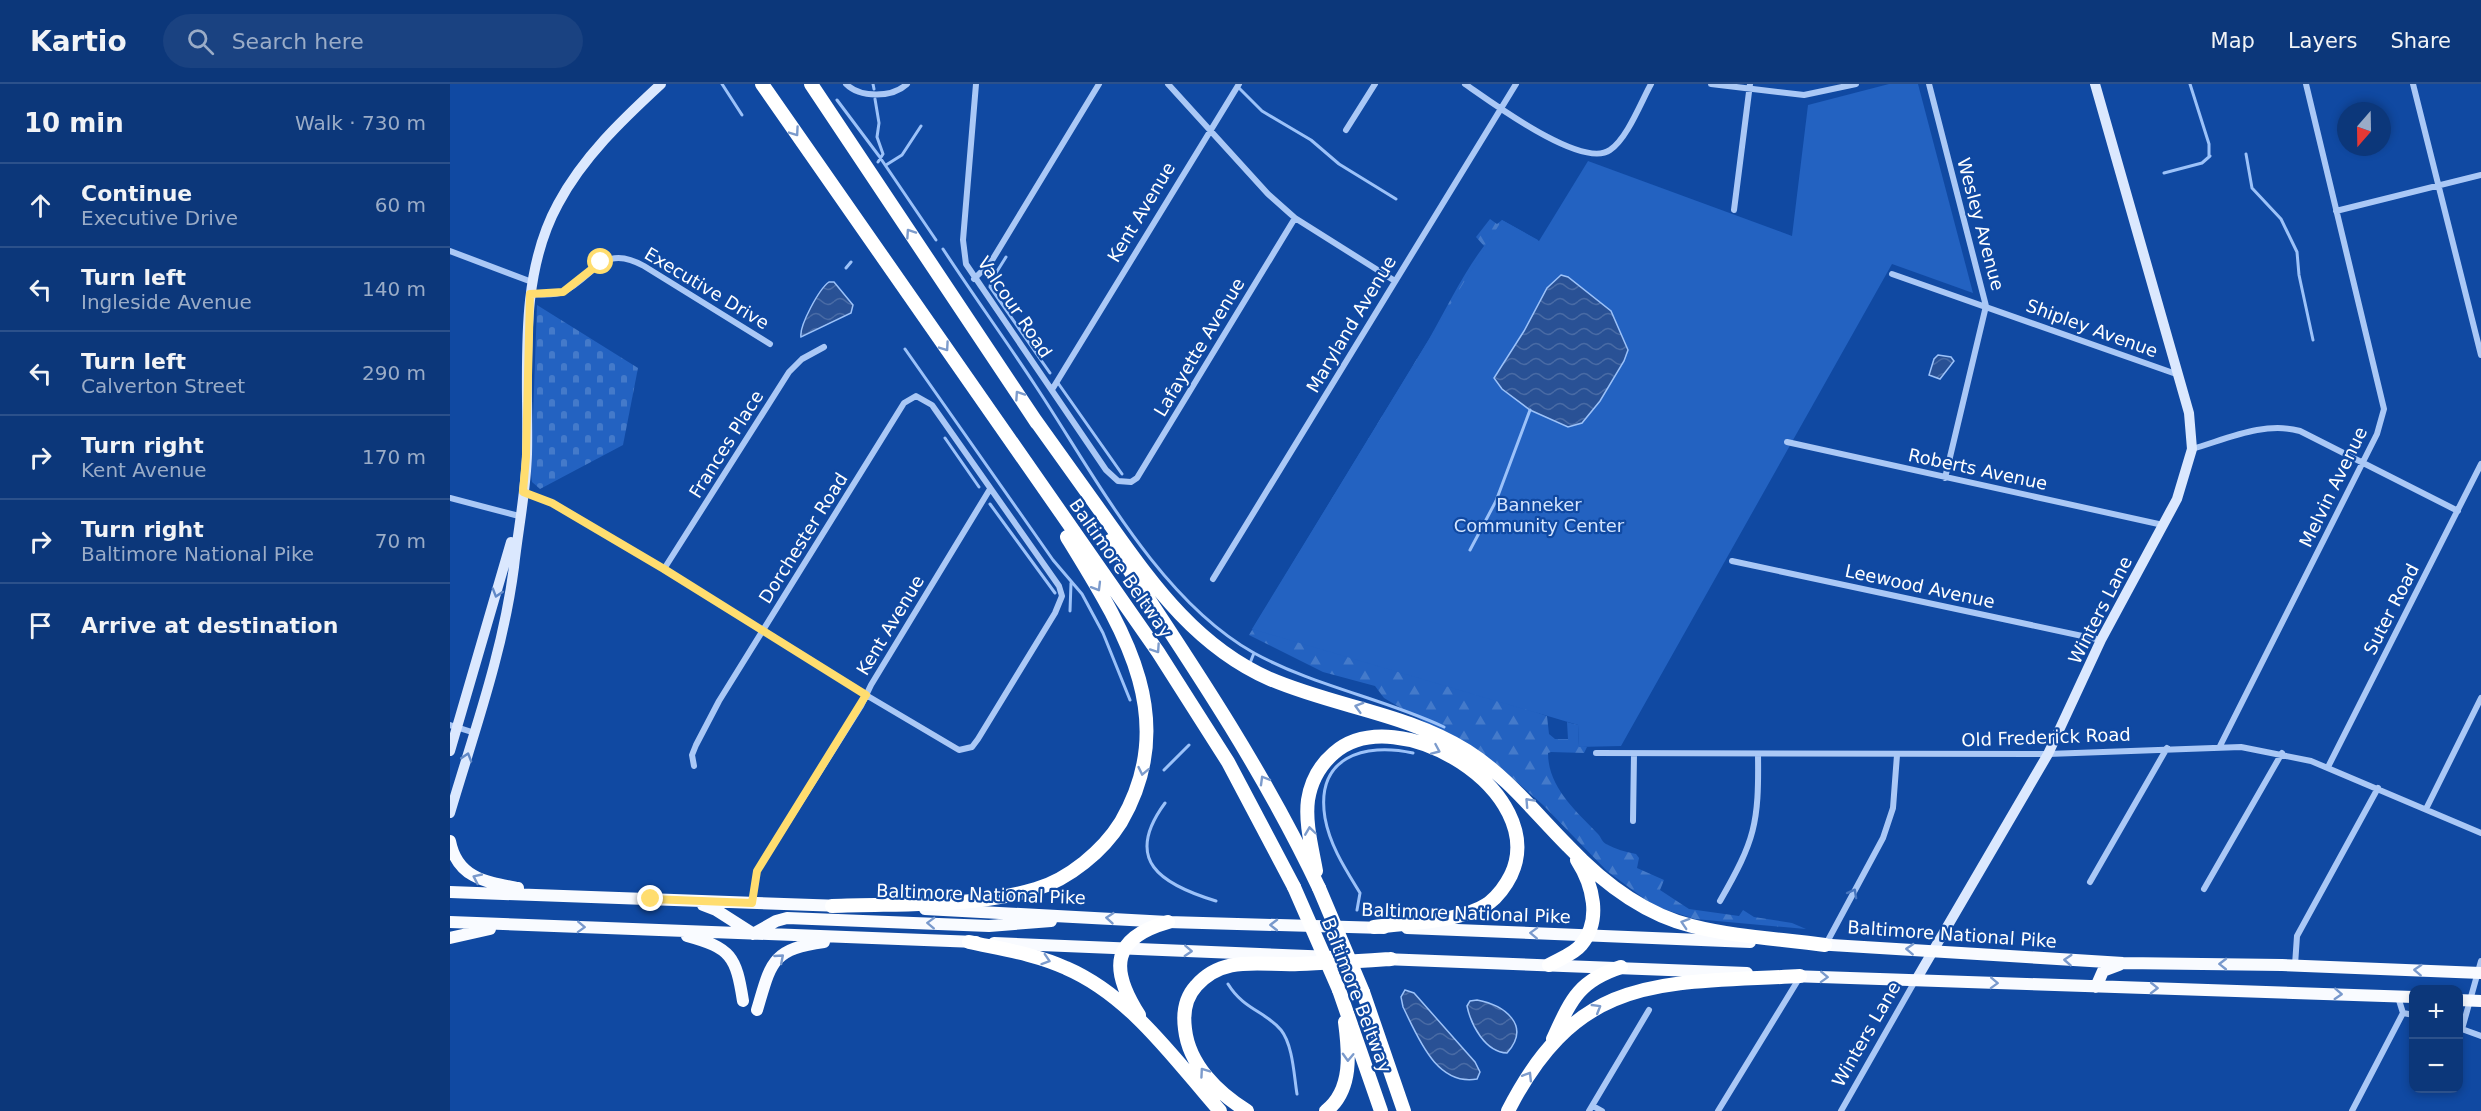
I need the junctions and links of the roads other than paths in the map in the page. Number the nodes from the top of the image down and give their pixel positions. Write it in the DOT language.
graph roads {
  1 [pos="661,84"];
  2 [pos="762,84"];
  3 [pos="811,84"];
  4 [pos="846,84"];
  5 [pos="907,84"];
  6 [pos="976,84"];
  7 [pos="1099,84"];
  8 [pos="1168,84"];
  9 [pos="1239,84"];
  10 [pos="1375,84"];
  11 [pos="1465,84"];
  12 [pos="1516,84"];
  13 [pos="1651,84"];
  14 [pos="1711,84"];
  15 [pos="1856,84"];
  16 [pos="1929,84"];
  17 [pos="2095,84"];
  18 [pos="2306,84"];
  19 [pos="2413,84"];
  20 [pos="1750,87"];
  21 [pos="1501,108"];
  22 [pos="1209,129"];
  23 [pos="1346,130"];
  24 [pos="2481,175"];
  25 [pos="2439,185"];
  26 [pos="1734,210"];
  27 [pos="2336,211"];
  28 [pos="1294,218"];
  29 [pos="450,251"];
  30 [pos="1892,274"];
  31 [pos="974,279"];
  32 [pos="1395,281"];
  33 [pos="532,282"];
  34 [pos="530,294"];
  35 [pos="1986,306"];
  36 [pos="770,344"];
  37 [pos="824,347"];
  38 [pos="2481,355"];
  39 [pos="2180,375"];
  40 [pos="1053,388"];
  41 [pos="990,412"];
  42 [pos="1033,417"];
  43 [pos="1786,442"];
  44 [pos="2192,449"];
  45 [pos="2362,463"];
  46 [pos="2481,464"];
  47 [pos="1946,478"];
  48 [pos="1124,483"];
  49 [pos="990,489"];
  50 [pos="523,492"];
  51 [pos="450,498"];
  52 [pos="2458,511"];
  53 [pos="519,516"];
  54 [pos="2163,525"];
  55 [pos="1732,561"];
  56 [pos="664,569"];
  57 [pos="1213,579"];
  58 [pos="764,630"];
  59 [pos="2101,640"];
  60 [pos="866,695"];
  61 [pos="2481,698"];
  62 [pos="454,726"];
  63 [pos="475,733"];
  64 [pos="2220,746"];
  65 [pos="2167,748"];
  66 [pos="450,750"];
  67 [pos="1596,753"];
  68 [pos="2282,753"];
  69 [pos="1634,754"];
  70 [pos="1758,754"];
  71 [pos="2048,754"];
  72 [pos="1897,755"];
  73 [pos="694,766"];
  74 [pos="2328,767"];
  75 [pos="2378,788"];
  76 [pos="2426,809"];
  77 [pos="450,813"];
  78 [pos="1633,821"];
  79 [pos="2481,833"];
  80 [pos="450,841"];
  81 [pos="1567,846"];
  82 [pos="2090,882"];
  83 [pos="1319,888"];
  84 [pos="2204,889"];
  85 [pos="450,892"];
  86 [pos="554,896"];
  87 [pos="694,901"];
  88 [pos="1720,901"];
  89 [pos="752,903"];
  90 [pos="832,906"];
  91 [pos="1087,916"];
  92 [pos="450,922"];
  93 [pos="1168,922"];
  94 [pos="523,925"];
  95 [pos="1374,927"];
  96 [pos="662,930"];
  97 [pos="753,934"];
  98 [pos="1587,935"];
  99 [pos="450,938"];
  100 [pos="859,938"];
  101 [pos="969,942"];
  102 [pos="1825,945"];
  103 [pos="1123,948"];
  104 [pos="1934,950"];
  105 [pos="1391,959"];
  106 [pos="2123,963"];
  107 [pos="1549,964"];
  108 [pos="2295,966"];
  109 [pos="1621,967"];
  110 [pos="2480,969"];
  111 [pos="1800,976"];
  112 [pos="1916,980"];
  113 [pos="2096,987"];
  114 [pos="1341,995"];
  115 [pos="2398,996"];
  116 [pos="2409,997"];
  117 [pos="743,1001"];
  118 [pos="2470,1001"];
  119 [pos="757,1010"];
  120 [pos="1649,1010"];
  121 [pos="2403,1013"];
  122 [pos="2409,1014"];
  123 [pos="2463,1021"];
  124 [pos="1148,1030"];
  125 [pos="2463,1030"];
  126 [pos="2481,1036"];
  127 [pos="1551,1044"];
  128 [pos="1591,1108"];
  129 [pos="1220,1111"];
  130 [pos="1247,1111"];
  131 [pos="1326,1111"];
  132 [pos="1382,1111"];
  133 [pos="1404,1111"];
  134 [pos="1508,1111"];
  135 [pos="1602,1111"];
  136 [pos="1718,1111"];
  137 [pos="1841,1111"];
  138 [pos="2352,1111"];
  1 -- 33 [label="main road"];
  2 -- 41 [label="highway, Baltimore Beltway, one-way"];
  42 -- 3 [label="highway, Baltimore Beltway, one-way"];
  4 -- 5 [label="street"];
  6 -- 31 [label="street, Valcour Road"];
  7 -- 31 [label="street"];
  8 -- 22 [label="street"];
  9 -- 22 [label="street, Kent Avenue"];
  10 -- 23 [label="street"];
  11 -- 21 [label="street"];
  12 -- 21 [label="street, Maryland Avenue"];
  13 -- 21 [label="street"];
  14 -- 20 [label="street"];
  15 -- 20 [label="street"];
  16 -- 35 [label="street, Wesley Avenue"];
  17 -- 39 [label="main road, Winters Lane"];
  18 -- 27 [label="street, Melvin Avenue"];
  19 -- 25 [label="street"];
  20 -- 26 [label="street"];
  21 -- 32 [label="street, Maryland Avenue"];
  22 -- 28 [label="street"];
  22 -- 40 [label="street, Kent Avenue"];
  24 -- 25 [label="street"];
  25 -- 27 [label="street"];
  25 -- 38 [label="street"];
  27 -- 45 [label="street, Melvin Avenue"];
  28 -- 32 [label="street"];
  28 -- 48 [label="street, Lafayette Avenue"];
  29 -- 33 [label="street"];
  30 -- 35 [label="street, Shipley Avenue"];
  31 -- 40 [label="street, Valcour Road"];
  32 -- 57 [label="street, Maryland Avenue"];
  33 -- 34 [label="main road"];
  34 -- 36 [label="street, Executive Drive"];
  34 -- 50 [label="main road"];
  35 -- 39 [label="street, Shipley Avenue"];
  35 -- 47 [label="street, Wesley Avenue"];
  37 -- 56 [label="street, Frances Place"];
  39 -- 44 [label="main road, Winters Lane"];
  40 -- 48 [label="street, Valcour Road"];
  41 -- 90 [label="highway, one-way"];
  41 -- 114 [label="highway, Baltimore Beltway, one-way, bridge"];
  81 -- 42 [label="highway, one-way"];
  83 -- 42 [label="highway, Baltimore Beltway, one-way"];
  43 -- 47 [label="street, Roberts Avenue"];
  44 -- 45 [label="street"];
  44 -- 54 [label="main road, Winters Lane"];
  45 -- 52 [label="street"];
  45 -- 64 [label="street, Melvin Avenue"];
  46 -- 52 [label="street, Suter Road"];
  47 -- 54 [label="street, Roberts Avenue"];
  49 -- 58 [label="street, Dorchester Road"];
  49 -- 60 [label="street, Kent Avenue"];
  49 -- 60 [label="street"];
  50 -- 53 [label="main road"];
  50 -- 56 [label="street"];
  51 -- 53 [label="street"];
  52 -- 74 [label="street, Suter Road"];
  53 -- 62 [label="main road, one-way"];
  53 -- 63 [label="main road"];
  54 -- 59 [label="main road, Winters Lane"];
  55 -- 59 [label="street, Leewood Avenue"];
  56 -- 58 [label="street"];
  58 -- 60 [label="street"];
  58 -- 73 [label="street, Dorchester Road"];
  59 -- 71 [label="main road, Winters Lane"];
  60 -- 89 [label="street, Kent Avenue"];
  61 -- 76 [label="street"];
  62 -- 63 [label="street"];
  62 -- 66 [label="main road"];
  77 -- 63 [label="main road, one-way"];
  64 -- 65 [label="street, Old Frederick Road"];
  64 -- 68 [label="street, Old Frederick Road"];
  65 -- 71 [label="street, Old Frederick Road"];
  65 -- 82 [label="street"];
  67 -- 69 [label="street, Old Frederick Road"];
  68 -- 74 [label="street, Old Frederick Road"];
  68 -- 84 [label="street"];
  69 -- 70 [label="street, Old Frederick Road"];
  69 -- 78 [label="street"];
  70 -- 72 [label="street, Old Frederick Road"];
  70 -- 88 [label="street"];
  71 -- 72 [label="street, Old Frederick Road"];
  71 -- 104 [label="main road, Winters Lane"];
  102 -- 72 [label="street, one-way"];
  74 -- 75 [label="street, Old Frederick Road"];
  75 -- 76 [label="street, Old Frederick Road"];
  75 -- 108 [label="street"];
  76 -- 79 [label="street, Old Frederick Road"];
  86 -- 80 [label="main road, one-way"];
  81 -- 98 [label="highway"];
  102 -- 81 [label="highway, one-way"];
  83 -- 95 [label="highway, one-way"];
  83 -- 133 [label="highway, Baltimore Beltway, bridge"];
  85 -- 86 [label="main road, Baltimore National Pike"];
  86 -- 87 [label="main road, Baltimore National Pike"];
  87 -- 89 [label="main road, Baltimore National Pike"];
  87 -- 97 [label="main road"];
  89 -- 90 [label="main road, Baltimore National Pike"];
  90 -- 91 [label="main road, Baltimore National Pike"];
  93 -- 91 [label="main road, Baltimore National Pike, one-way"];
  91 -- 97 [label="main road, one-way"];
  92 -- 94 [label="main road"];
  95 -- 93 [label="main road, Baltimore National Pike, one-way"];
  93 -- 103 [label="highway"];
  94 -- 96 [label="main road, one-way"];
  94 -- 99 [label="main road"];
  98 -- 95 [label="main road, Baltimore National Pike, one-way"];
  96 -- 97 [label="main road"];
  96 -- 117 [label="main road"];
  97 -- 100 [label="main road"];
  98 -- 102 [label="main road, Baltimore National Pike"];
  98 -- 107 [label="highway"];
  100 -- 101 [label="main road"];
  119 -- 100 [label="main road, one-way"];
  101 -- 103 [label="main road"];
  101 -- 124 [label="highway, one-way"];
  104 -- 102 [label="main road, Baltimore National Pike, one-way"];
  103 -- 105 [label="main road, one-way"];
  103 -- 124 [label="highway"];
  106 -- 104 [label="main road, Baltimore National Pike, one-way"];
  104 -- 112 [label="main road, Winters Lane"];
  105 -- 107 [label="main road"];
  130 -- 105 [label="highway, one-way"];
  108 -- 106 [label="main road, Baltimore National Pike, one-way"];
  106 -- 113 [label="main road"];
  107 -- 109 [label="main road"];
  110 -- 108 [label="main road, Baltimore National Pike, one-way"];
  109 -- 111 [label="main road"];
  109 -- 127 [label="highway"];
  110 -- 118 [label="street"];
  111 -- 112 [label="main road, one-way"];
  127 -- 111 [label="highway, one-way"];
  111 -- 136 [label="street"];
  112 -- 113 [label="main road, one-way"];
  112 -- 137 [label="street, Winters Lane"];
  113 -- 115 [label="main road, one-way"];
  114 -- 131 [label="highway, one-way"];
  114 -- 132 [label="highway, Baltimore Beltway"];
  115 -- 116 [label="main road"];
  115 -- 121 [label="street"];
  118 -- 123 [label="street"];
  120 -- 128 [label="street"];
  121 -- 122 [label="street"];
  121 -- 138 [label="street"];
  124 -- 129 [label="highway"];
  125 -- 126 [label="street"];
  134 -- 127 [label="highway, one-way"];
  128 -- 135 [label="street"];
}
